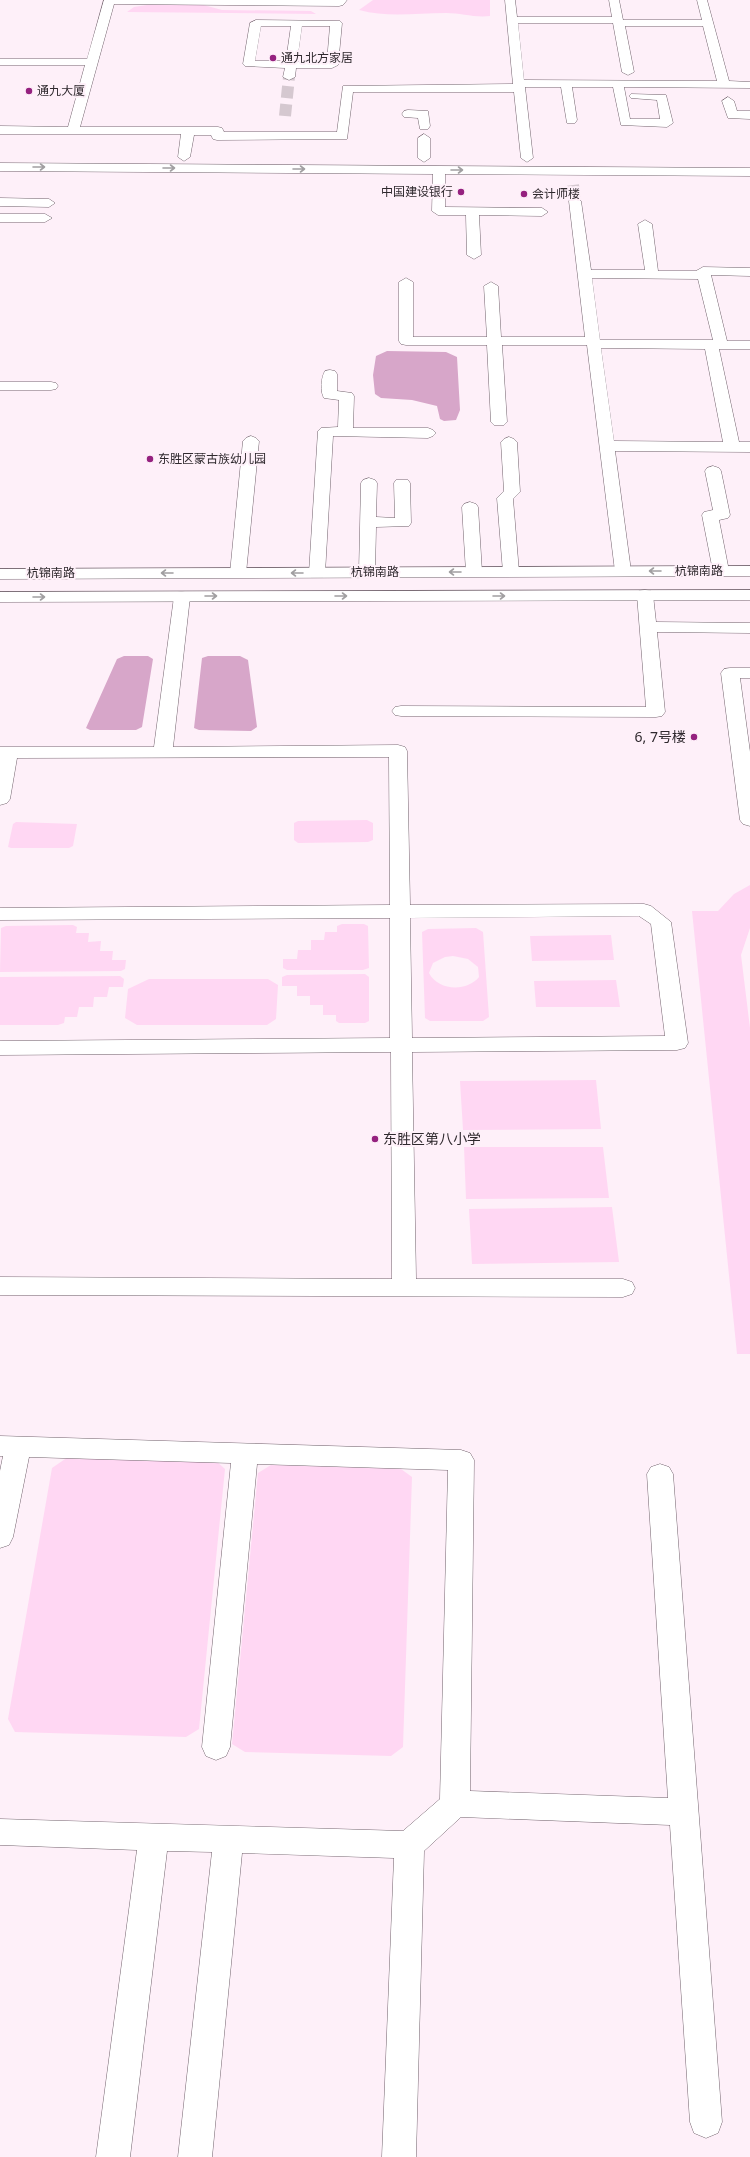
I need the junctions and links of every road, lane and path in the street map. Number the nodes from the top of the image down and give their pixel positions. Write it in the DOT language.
graph roads {
  1 [pos="342,0"];
  2 [pos="510,0"];
  3 [pos="614,0"];
  4 [pos="702,0"];
  5 [pos="512,20"];
  6 [pos="618,22"];
  7 [pos="297,23"];
  8 [pos="708,23"];
  9 [pos="0,62"];
  10 [pos="92,62"];
  11 [pos="291,65"];
  12 [pos="628,72"];
  13 [pos="290,77"];
  14 [pos="566,84"];
  15 [pos="618,84"];
  16 [pos="724,85"];
  17 [pos="750,85"];
  18 [pos="520,86"];
  19 [pos="620,96"];
  20 [pos="728,101"];
  21 [pos="408,114"];
  22 [pos="750,115"];
  23 [pos="345,116"];
  24 [pos="0,119"];
  25 [pos="571,120"];
  26 [pos="0,130"];
  27 [pos="27,131"];
  28 [pos="72,131"];
  29 [pos="188,131"];
  30 [pos="218,131"];
  31 [pos="184,157"];
  32 [pos="424,158"];
  33 [pos="527,158"];
  34 [pos="550,158"];
  35 [pos="1,164"];
  36 [pos="438,170"];
  37 [pos="571,171"];
  38 [pos="750,172"];
  39 [pos="0,181"];
  40 [pos="573,185"];
  41 [pos="575,201"];
  42 [pos="0,202"];
  43 [pos="49,203"];
  44 [pos="472,211"];
  45 [pos="542,212"];
  46 [pos="0,218"];
  47 [pos="645,224"];
  48 [pos="0,229"];
  49 [pos="474,255"];
  50 [pos="750,272"];
  51 [pos="584,274"];
  52 [pos="652,275"];
  53 [pos="704,275"];
  54 [pos="406,282"];
  55 [pos="491,286"];
  56 [pos="495,341"];
  57 [pos="593,343"];
  58 [pos="716,345"];
  59 [pos="750,345"];
  60 [pos="330,374"];
  61 [pos="0,386"];
  62 [pos="51,386"];
  63 [pos="499,422"];
  64 [pos="345,432"];
  65 [pos="428,432"];
  66 [pos="251,441"];
  67 [pos="509,442"];
  68 [pos="606,446"];
  69 [pos="732,447"];
  70 [pos="750,447"];
  71 [pos="713,471"];
  72 [pos="369,483"];
  73 [pos="402,483"];
  74 [pos="470,507"];
  75 [pos="368,522"];
  76 [pos="622,571"];
  77 [pos="721,571"];
  78 [pos="750,571"];
  79 [pos="317,572"];
  80 [pos="367,572"];
  81 [pos="474,572"];
  82 [pos="511,572"];
  83 [pos="238,573"];
  84 [pos="0,574"];
  85 [pos="645,595"];
  86 [pos="750,595"];
  87 [pos="182,596"];
  88 [pos="0,597"];
  89 [pos="649,627"];
  90 [pos="750,628"];
  91 [pos="750,674"];
  92 [pos="401,710"];
  93 [pos="743,719"];
  94 [pos="163,752"];
  95 [pos="4,753"];
  96 [pos="0,799"];
  97 [pos="750,820"];
  98 [pos="398,912"];
  99 [pos="0,914"];
  100 [pos="400,1044"];
  101 [pos="0,1048"];
  102 [pos="0,1286"];
  103 [pos="404,1286"];
  104 [pos="623,1288"];
  105 [pos="9,1446"];
  106 [pos="244,1453"];
  107 [pos="660,1474"];
  108 [pos="0,1537"];
  109 [pos="216,1747"];
  110 [pos="455,1804"];
  111 [pos="684,1812"];
  112 [pos="0,1832"];
  113 [pos="154,1838"];
  114 [pos="228,1839"];
  115 [pos="409,1845"];
  116 [pos="706,2122"];
  117 [pos="113,2157"];
  118 [pos="195,2157"];
  119 [pos="399,2157"];
  1 -- 10 [label="street"];
  2 -- 5 [label="street"];
  3 -- 6 [label="street"];
  4 -- 8 [label="street"];
  5 -- 6 [label="street"];
  5 -- 18 [label="street"];
  6 -- 8 [label="street"];
  6 -- 12 [label="street"];
  7 -- 11 [label="street"];
  7 -- 11 [label="street"];
  7 -- 11 [label="street"];
  8 -- 16 [label="street"];
  9 -- 10 [label="street"];
  10 -- 28 [label="street"];
  11 -- 13 [label="street"];
  14 -- 15 [label="street"];
  14 -- 18 [label="street"];
  14 -- 25 [label="street"];
  15 -- 16 [label="street"];
  15 -- 19 [label="street"];
  16 -- 17 [label="street"];
  18 -- 23 [label="street"];
  18 -- 33 [label="street"];
  20 -- 22 [label="street"];
  21 -- 32 [label="street"];
  23 -- 30 [label="street"];
  23 -- 30 [label="street"];
  24 -- 27 [label="street"];
  26 -- 27 [label="street"];
  27 -- 28 [label="street"];
  28 -- 29 [label="street"];
  29 -- 30 [label="street"];
  29 -- 31 [label="street"];
  31 -- 32 [label="street"];
  31 -- 35 [label="street"];
  32 -- 33 [label="street"];
  33 -- 34 [label="street"];
  35 -- 36 [label="street, one-way"];
  35 -- 39 [label="street"];
  36 -- 37 [label="street, one-way"];
  36 -- 44 [label="street"];
  37 -- 38 [label="street"];
  37 -- 40 [label="street"];
  41 -- 51 [label="street"];
  42 -- 43 [label="street"];
  44 -- 45 [label="street"];
  44 -- 49 [label="street"];
  46 -- 48 [label="street"];
  47 -- 52 [label="street"];
  50 -- 53 [label="street"];
  51 -- 52 [label="street"];
  51 -- 57 [label="street"];
  52 -- 53 [label="street"];
  53 -- 58 [label="street"];
  54 -- 56 [label="street"];
  55 -- 56 [label="street"];
  56 -- 57 [label="street"];
  56 -- 63 [label="street"];
  57 -- 58 [label="street"];
  57 -- 68 [label="street"];
  58 -- 59 [label="street"];
  58 -- 69 [label="street"];
  60 -- 64 [label="street"];
  61 -- 62 [label="street"];
  64 -- 65 [label="street"];
  64 -- 79 [label="street"];
  66 -- 83 [label="street"];
  67 -- 82 [label="street"];
  68 -- 69 [label="street"];
  68 -- 76 [label="street"];
  69 -- 70 [label="street"];
  71 -- 77 [label="street"];
  72 -- 75 [label="street"];
  73 -- 75 [label="street"];
  74 -- 81 [label="street"];
  75 -- 80 [label="street"];
  77 -- 76 [label="street, 杭锦南路, one-way"];
  76 -- 82 [label="street, 杭锦南路"];
  77 -- 78 [label="street, 杭锦南路"];
  79 -- 80 [label="street, 杭锦南路"];
  79 -- 83 [label="street, 杭锦南路, one-way"];
  81 -- 80 [label="street, 杭锦南路, one-way"];
  81 -- 82 [label="street, 杭锦南路"];
  83 -- 84 [label="street, 杭锦南路, one-way"];
  85 -- 86 [label="street, 杭锦南路"];
  87 -- 85 [label="street, 杭锦南路, one-way"];
  85 -- 89 [label="street"];
  88 -- 87 [label="street, 杭锦南路, one-way"];
  87 -- 94 [label="street"];
  89 -- 90 [label="street"];
  89 -- 92 [label="street"];
  91 -- 93 [label="street"];
  93 -- 97 [label="street"];
  94 -- 95 [label="street"];
  94 -- 98 [label="street"];
  95 -- 96 [label="street"];
  98 -- 99 [label="street"];
  98 -- 100 [label="street"];
  98 -- 100 [label="street"];
  100 -- 101 [label="street"];
  100 -- 103 [label="street"];
  102 -- 103 [label="street"];
  103 -- 104 [label="street"];
  105 -- 106 [label="street"];
  105 -- 108 [label="street"];
  106 -- 109 [label="street"];
  106 -- 110 [label="street"];
  107 -- 111 [label="street"];
  110 -- 111 [label="street"];
  110 -- 115 [label="street"];
  111 -- 116 [label="street"];
  112 -- 113 [label="street"];
  113 -- 114 [label="street"];
  113 -- 117 [label="street"];
  114 -- 115 [label="street"];
  114 -- 118 [label="street"];
  115 -- 119 [label="street"];
}
